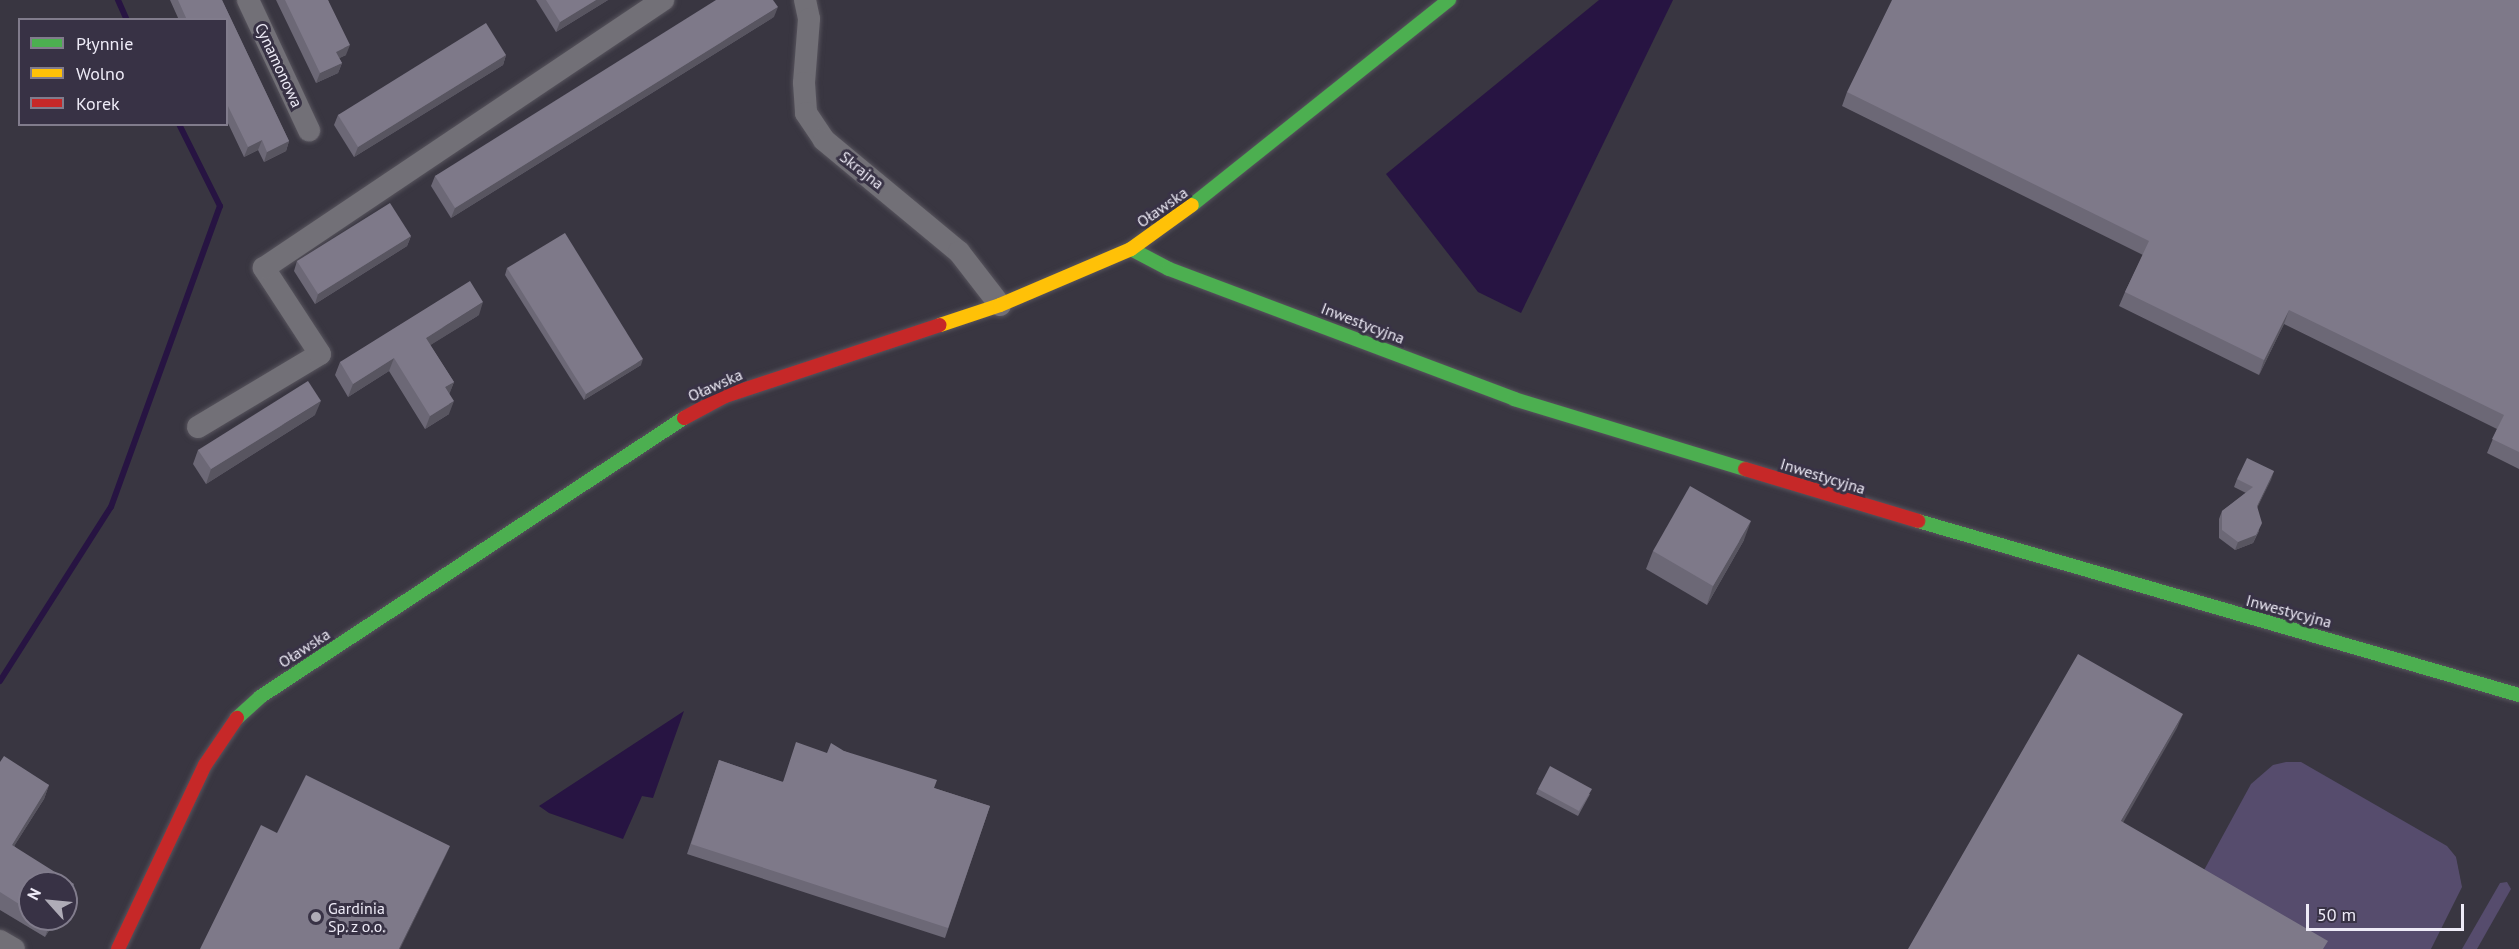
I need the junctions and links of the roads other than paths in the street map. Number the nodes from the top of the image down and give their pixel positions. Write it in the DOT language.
graph roads {
  1 [pos="248,0"];
  2 [pos="663,0"];
  3 [pos="805,0"];
  4 [pos="1449,0"];
  5 [pos="309,130"];
  6 [pos="1131,249"];
  7 [pos="1000,304"];
  8 [pos="198,427"];
  9 [pos="2519,695"];
  10 [pos="0,941"];
  11 [pos="14,949"];
  12 [pos="118,949"];
  1 -- 5 [label="street, Cynamonowa"];
  2 -- 8 [label="street"];
  3 -- 7 [label="street, Skrajna"];
  4 -- 6 [label="street, Oławska"];
  6 -- 7 [label="street, Oławska"];
  6 -- 9 [label="street, Inwestycyjna"];
  7 -- 12 [label="street, Oławska"];
  10 -- 11 [label="street"];
}
